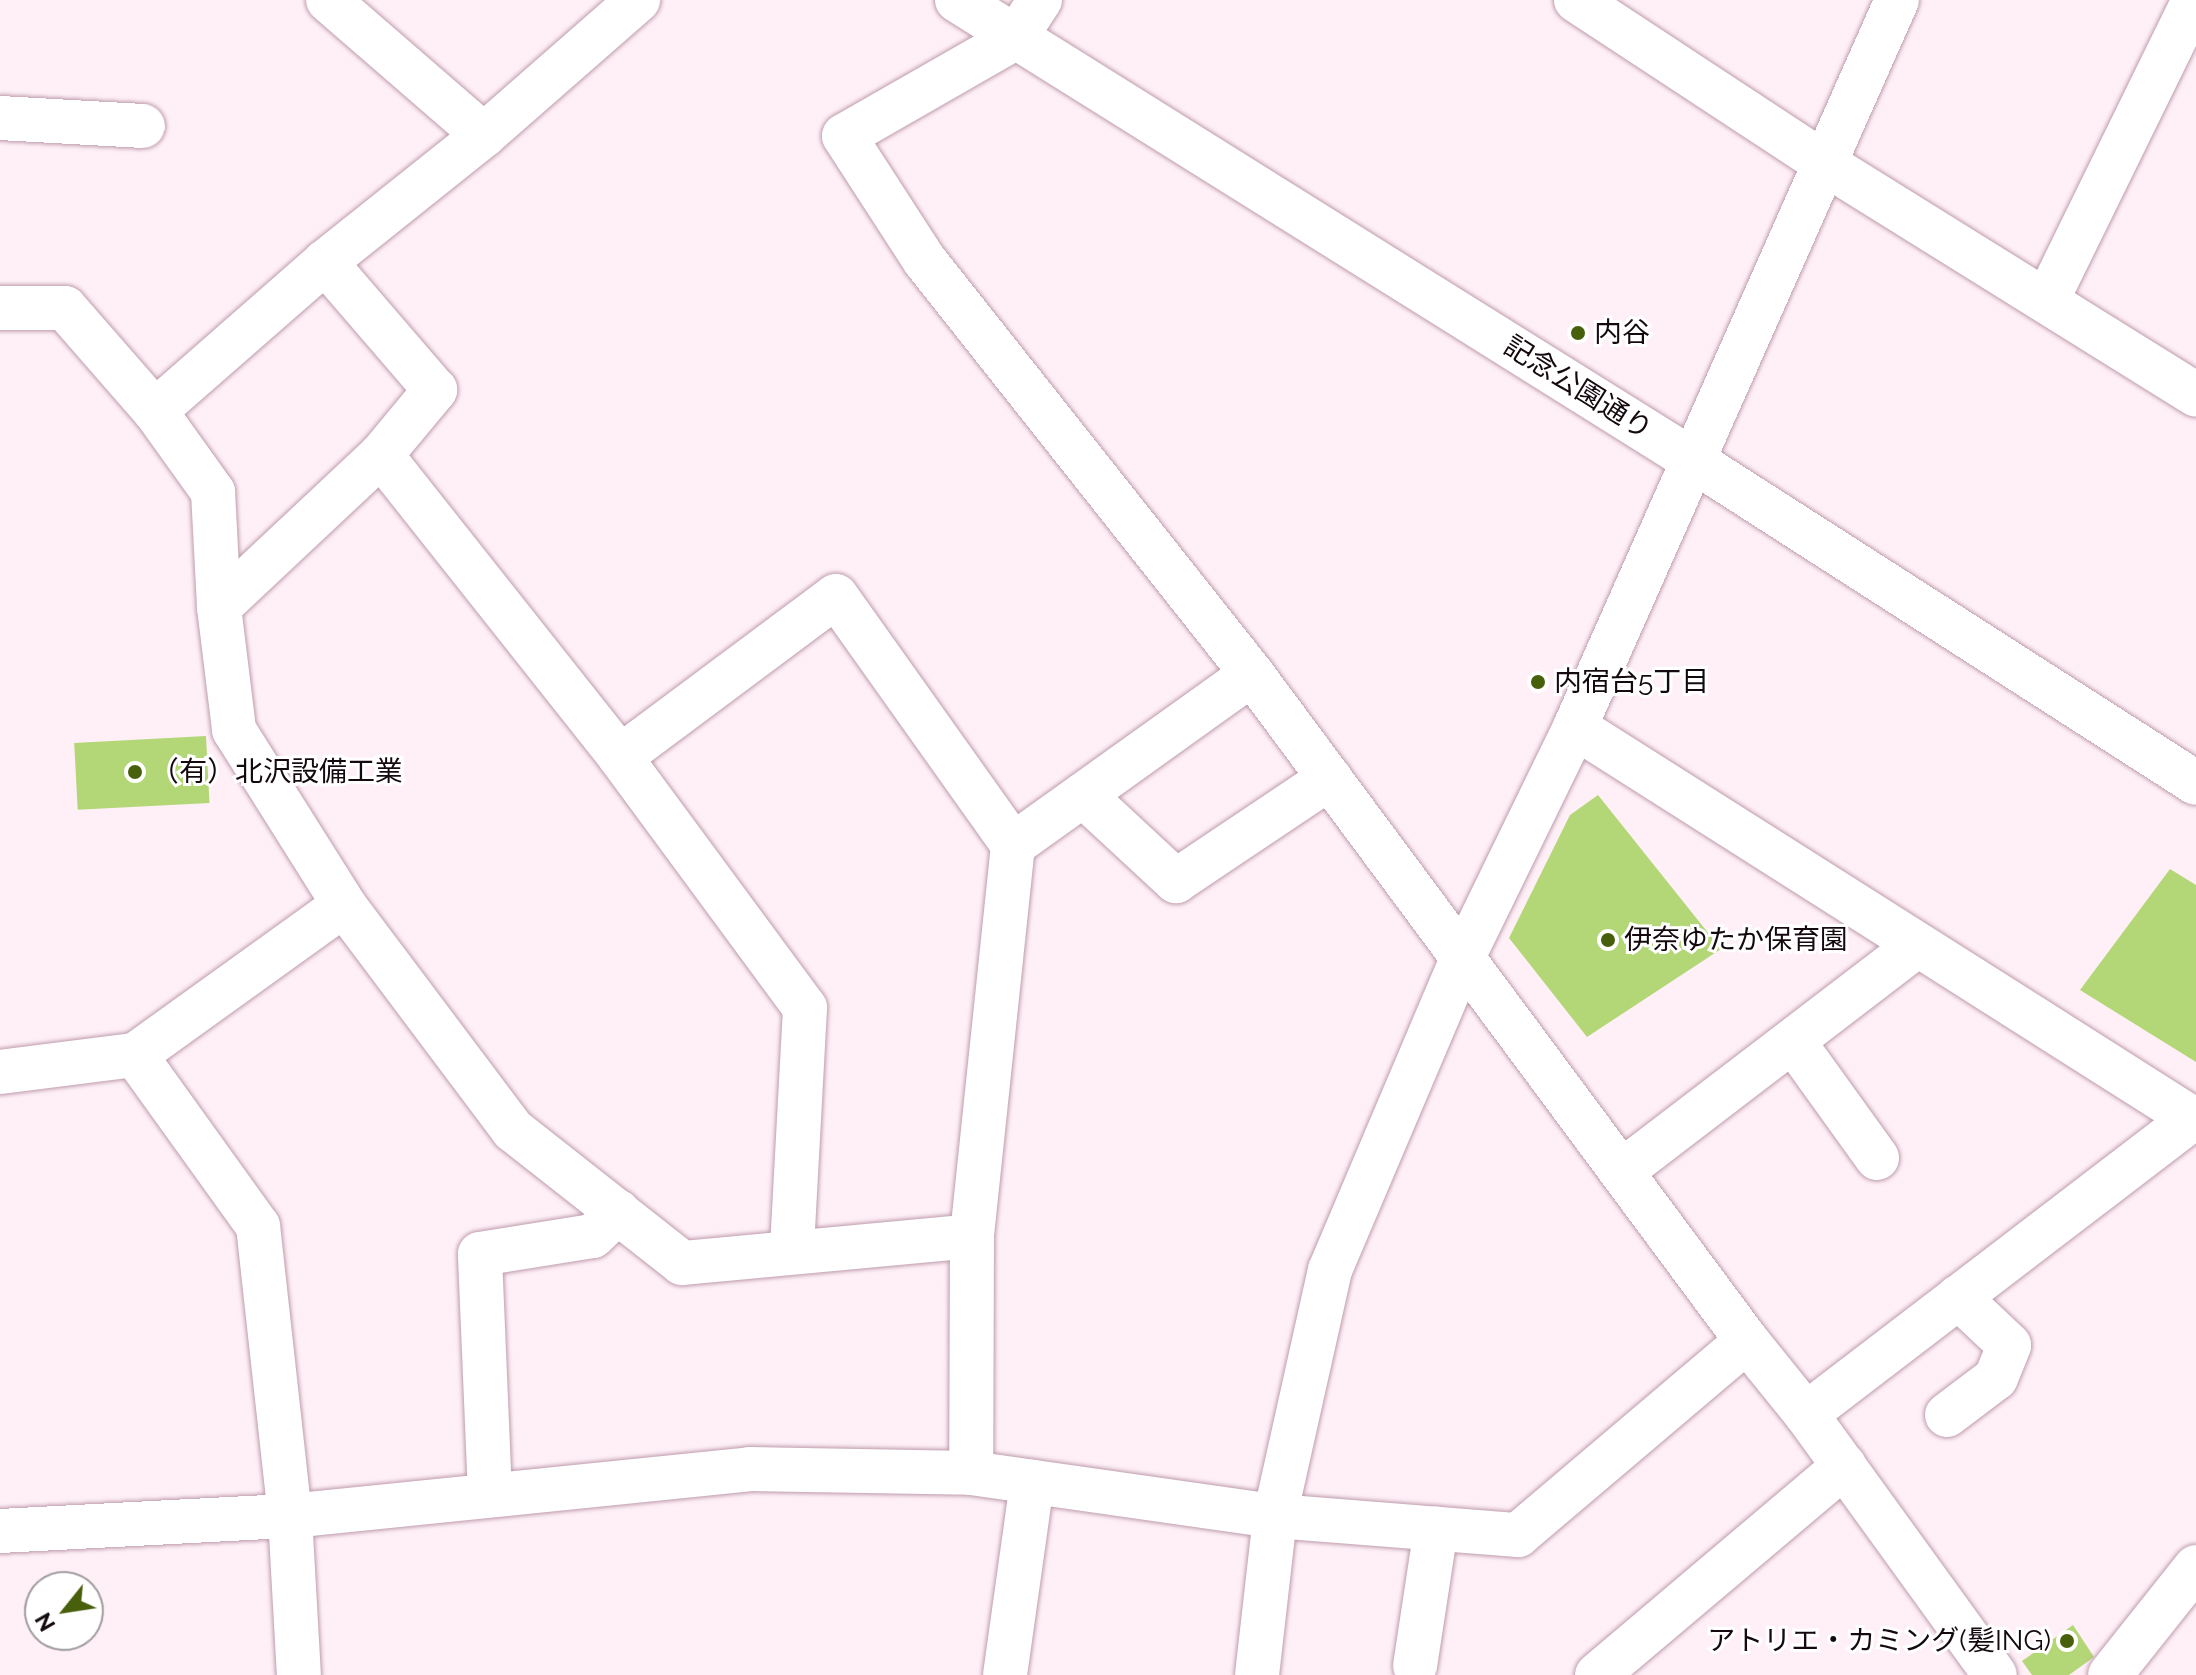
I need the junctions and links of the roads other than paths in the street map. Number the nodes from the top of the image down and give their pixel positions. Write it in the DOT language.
graph roads {
  1 [pos="328,0"];
  2 [pos="638,0"];
  3 [pos="957,0"];
  4 [pos="1040,0"];
  5 [pos="1576,0"];
  6 [pos="1897,0"];
  7 [pos="2194,0"];
  8 [pos="1015,38"];
  9 [pos="0,118"];
  10 [pos="143,126"];
  11 [pos="484,135"];
  12 [pos="1824,163"];
  13 [pos="325,262"];
  14 [pos="2047,300"];
  15 [pos="0,308"];
  16 [pos="2196,395"];
  17 [pos="155,411"];
  18 [pos="381,455"];
  19 [pos="1694,461"];
  20 [pos="219,607"];
  21 [pos="1252,674"];
  22 [pos="1575,727"];
  23 [pos="620,757"];
  24 [pos="1330,778"];
  25 [pos="2196,783"];
  26 [pos="1083,795"];
  27 [pos="1013,845"];
  28 [pos="344,905"];
  29 [pos="1918,945"];
  30 [pos="1464,955"];
  31 [pos="1793,1041"];
  32 [pos="135,1055"];
  33 [pos="0,1072"];
  34 [pos="2194,1120"];
  35 [pos="1877,1158"];
  36 [pos="1622,1171"];
  37 [pos="618,1212"];
  38 [pos="972,1236"];
  39 [pos="792,1250"];
  40 [pos="1958,1297"];
  41 [pos="1747,1341"];
  42 [pos="1806,1414"];
  43 [pos="1947,1415"];
  44 [pos="1844,1466"];
  45 [pos="971,1473"];
  46 [pos="1032,1482"];
  47 [pos="490,1495"];
  48 [pos="290,1516"];
  49 [pos="1275,1516"];
  50 [pos="1436,1529"];
  51 [pos="0,1531"];
  52 [pos="2196,1567"];
  53 [pos="1415,1666"];
  54 [pos="299,1675"];
  55 [pos="1005,1675"];
  56 [pos="1257,1675"];
  57 [pos="1597,1675"];
  58 [pos="1995,1675"];
  59 [pos="2110,1675"];
  1 -- 11 [label="street"];
  2 -- 11 [label="street"];
  3 -- 8 [label="street, 記念公園通り"];
  4 -- 8 [label="street"];
  5 -- 12 [label="street"];
  6 -- 12 [label="street"];
  7 -- 14 [label="street"];
  8 -- 19 [label="street, 記念公園通り"];
  8 -- 21 [label="street"];
  9 -- 10 [label="street"];
  11 -- 13 [label="street"];
  12 -- 14 [label="street"];
  12 -- 19 [label="street"];
  13 -- 17 [label="street"];
  13 -- 18 [label="street"];
  14 -- 16 [label="street"];
  15 -- 17 [label="street"];
  17 -- 20 [label="street"];
  18 -- 20 [label="street"];
  18 -- 23 [label="street"];
  19 -- 22 [label="street"];
  19 -- 25 [label="street, 記念公園通り"];
  20 -- 28 [label="street"];
  21 -- 24 [label="street"];
  21 -- 26 [label="street"];
  22 -- 29 [label="street"];
  22 -- 30 [label="street"];
  23 -- 27 [label="street"];
  23 -- 39 [label="street"];
  24 -- 26 [label="street"];
  24 -- 30 [label="street"];
  26 -- 27 [label="street"];
  27 -- 38 [label="street"];
  28 -- 32 [label="street"];
  28 -- 37 [label="street"];
  29 -- 31 [label="street"];
  29 -- 34 [label="street"];
  30 -- 36 [label="street"];
  30 -- 49 [label="street"];
  31 -- 35 [label="street"];
  31 -- 36 [label="street"];
  32 -- 33 [label="street"];
  32 -- 48 [label="street"];
  34 -- 40 [label="street"];
  36 -- 41 [label="street"];
  37 -- 39 [label="street"];
  37 -- 47 [label="street"];
  38 -- 39 [label="street"];
  38 -- 45 [label="street"];
  40 -- 42 [label="street"];
  40 -- 43 [label="street"];
  41 -- 42 [label="street"];
  41 -- 50 [label="street"];
  42 -- 44 [label="street"];
  44 -- 57 [label="street"];
  44 -- 58 [label="street"];
  45 -- 46 [label="street"];
  45 -- 47 [label="street"];
  46 -- 49 [label="street"];
  46 -- 55 [label="street"];
  47 -- 48 [label="street"];
  48 -- 51 [label="street"];
  48 -- 54 [label="street"];
  49 -- 50 [label="street"];
  49 -- 56 [label="street"];
  50 -- 53 [label="street"];
  52 -- 59 [label="street"];
}
